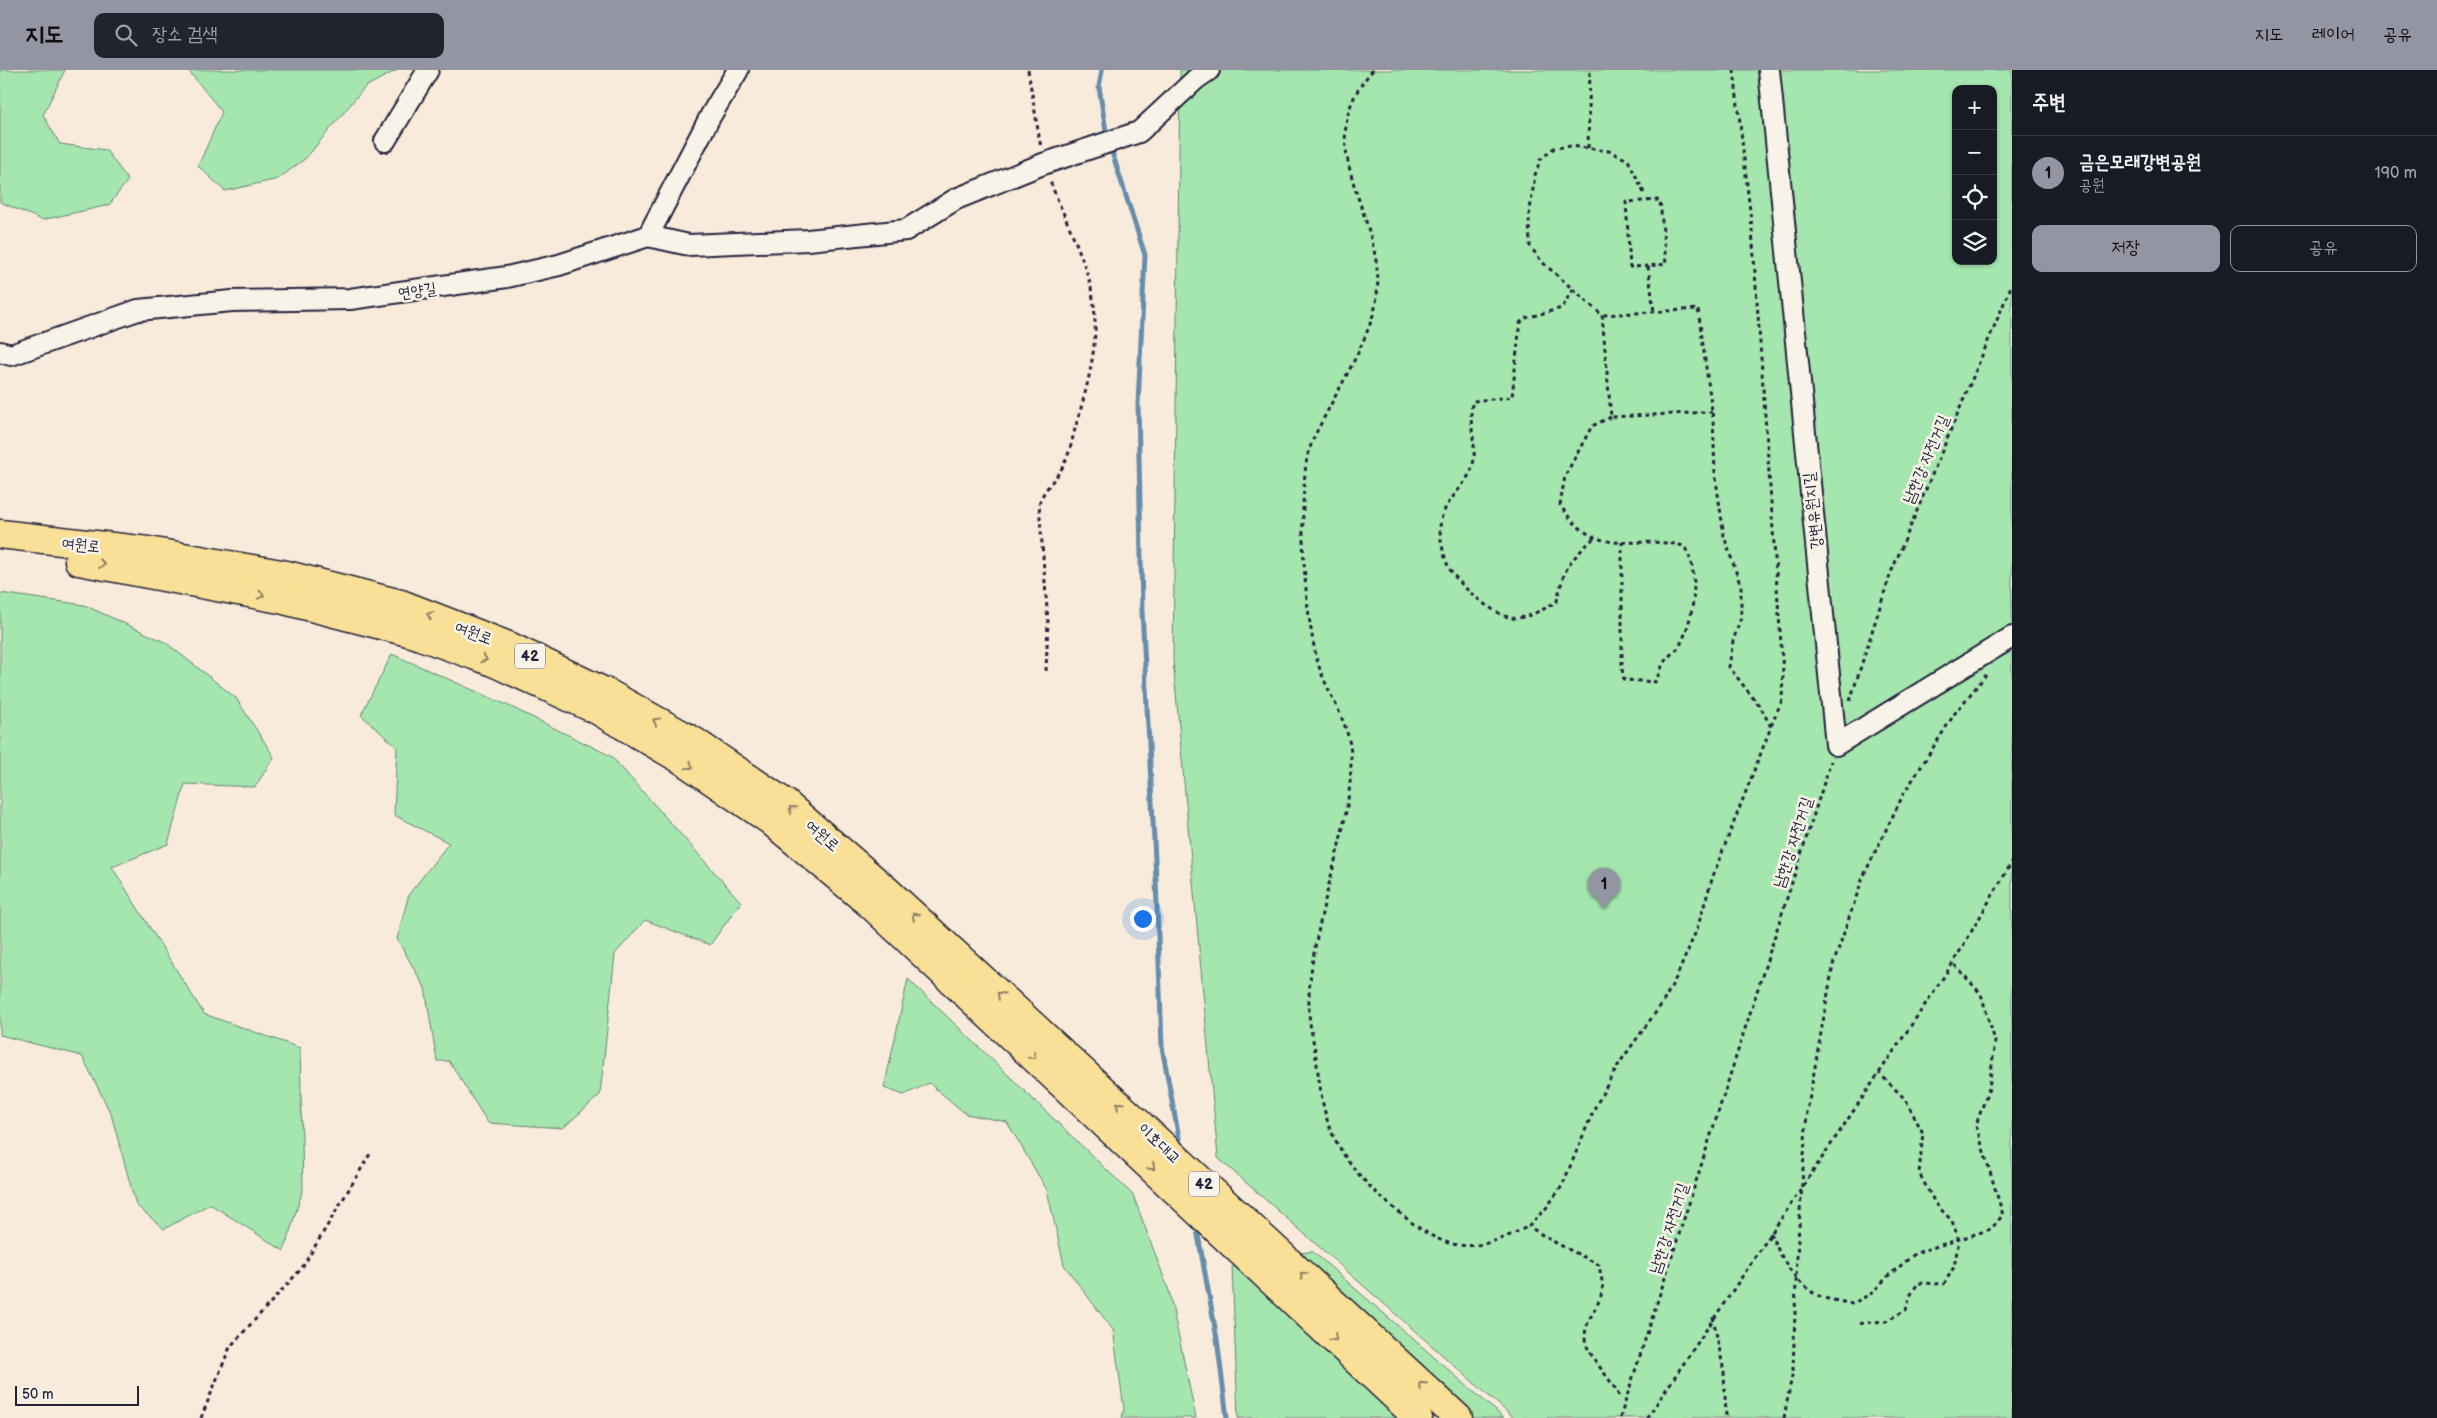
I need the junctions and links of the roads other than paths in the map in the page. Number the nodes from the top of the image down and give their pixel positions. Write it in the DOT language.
graph roads {
  1 [pos="428,70"];
  2 [pos="738,70"];
  3 [pos="1209,70"];
  4 [pos="1768,70"];
  5 [pos="385,141"];
  6 [pos="648,236"];
  7 [pos="0,352"];
  8 [pos="0,530"];
  9 [pos="0,534"];
  10 [pos="34,546"];
  11 [pos="0,548"];
  12 [pos="0,553"];
  13 [pos="2012,637"];
  14 [pos="942,956"];
  15 [pos="1418,1418"];
  16 [pos="1458,1418"];
  1 -- 5 [label="street"];
  2 -- 6 [label="street"];
  3 -- 6 [label="street"];
  4 -- 13 [label="street, 강변유원지길"];
  6 -- 7 [label="street, 연양길"];
  8 -- 10 [label="highway"];
  9 -- 10 [label="highway, 여원로 / 42"];
  10 -- 11 [label="highway, 여원로 / 42"];
  10 -- 12 [label="highway"];
  10 -- 14 [label="highway, 여원로 / 42"];
  14 -- 15 [label="highway, 이호대교 / 42, one-way"];
  16 -- 14 [label="highway, 이호대교 / 42, one-way"];
}
